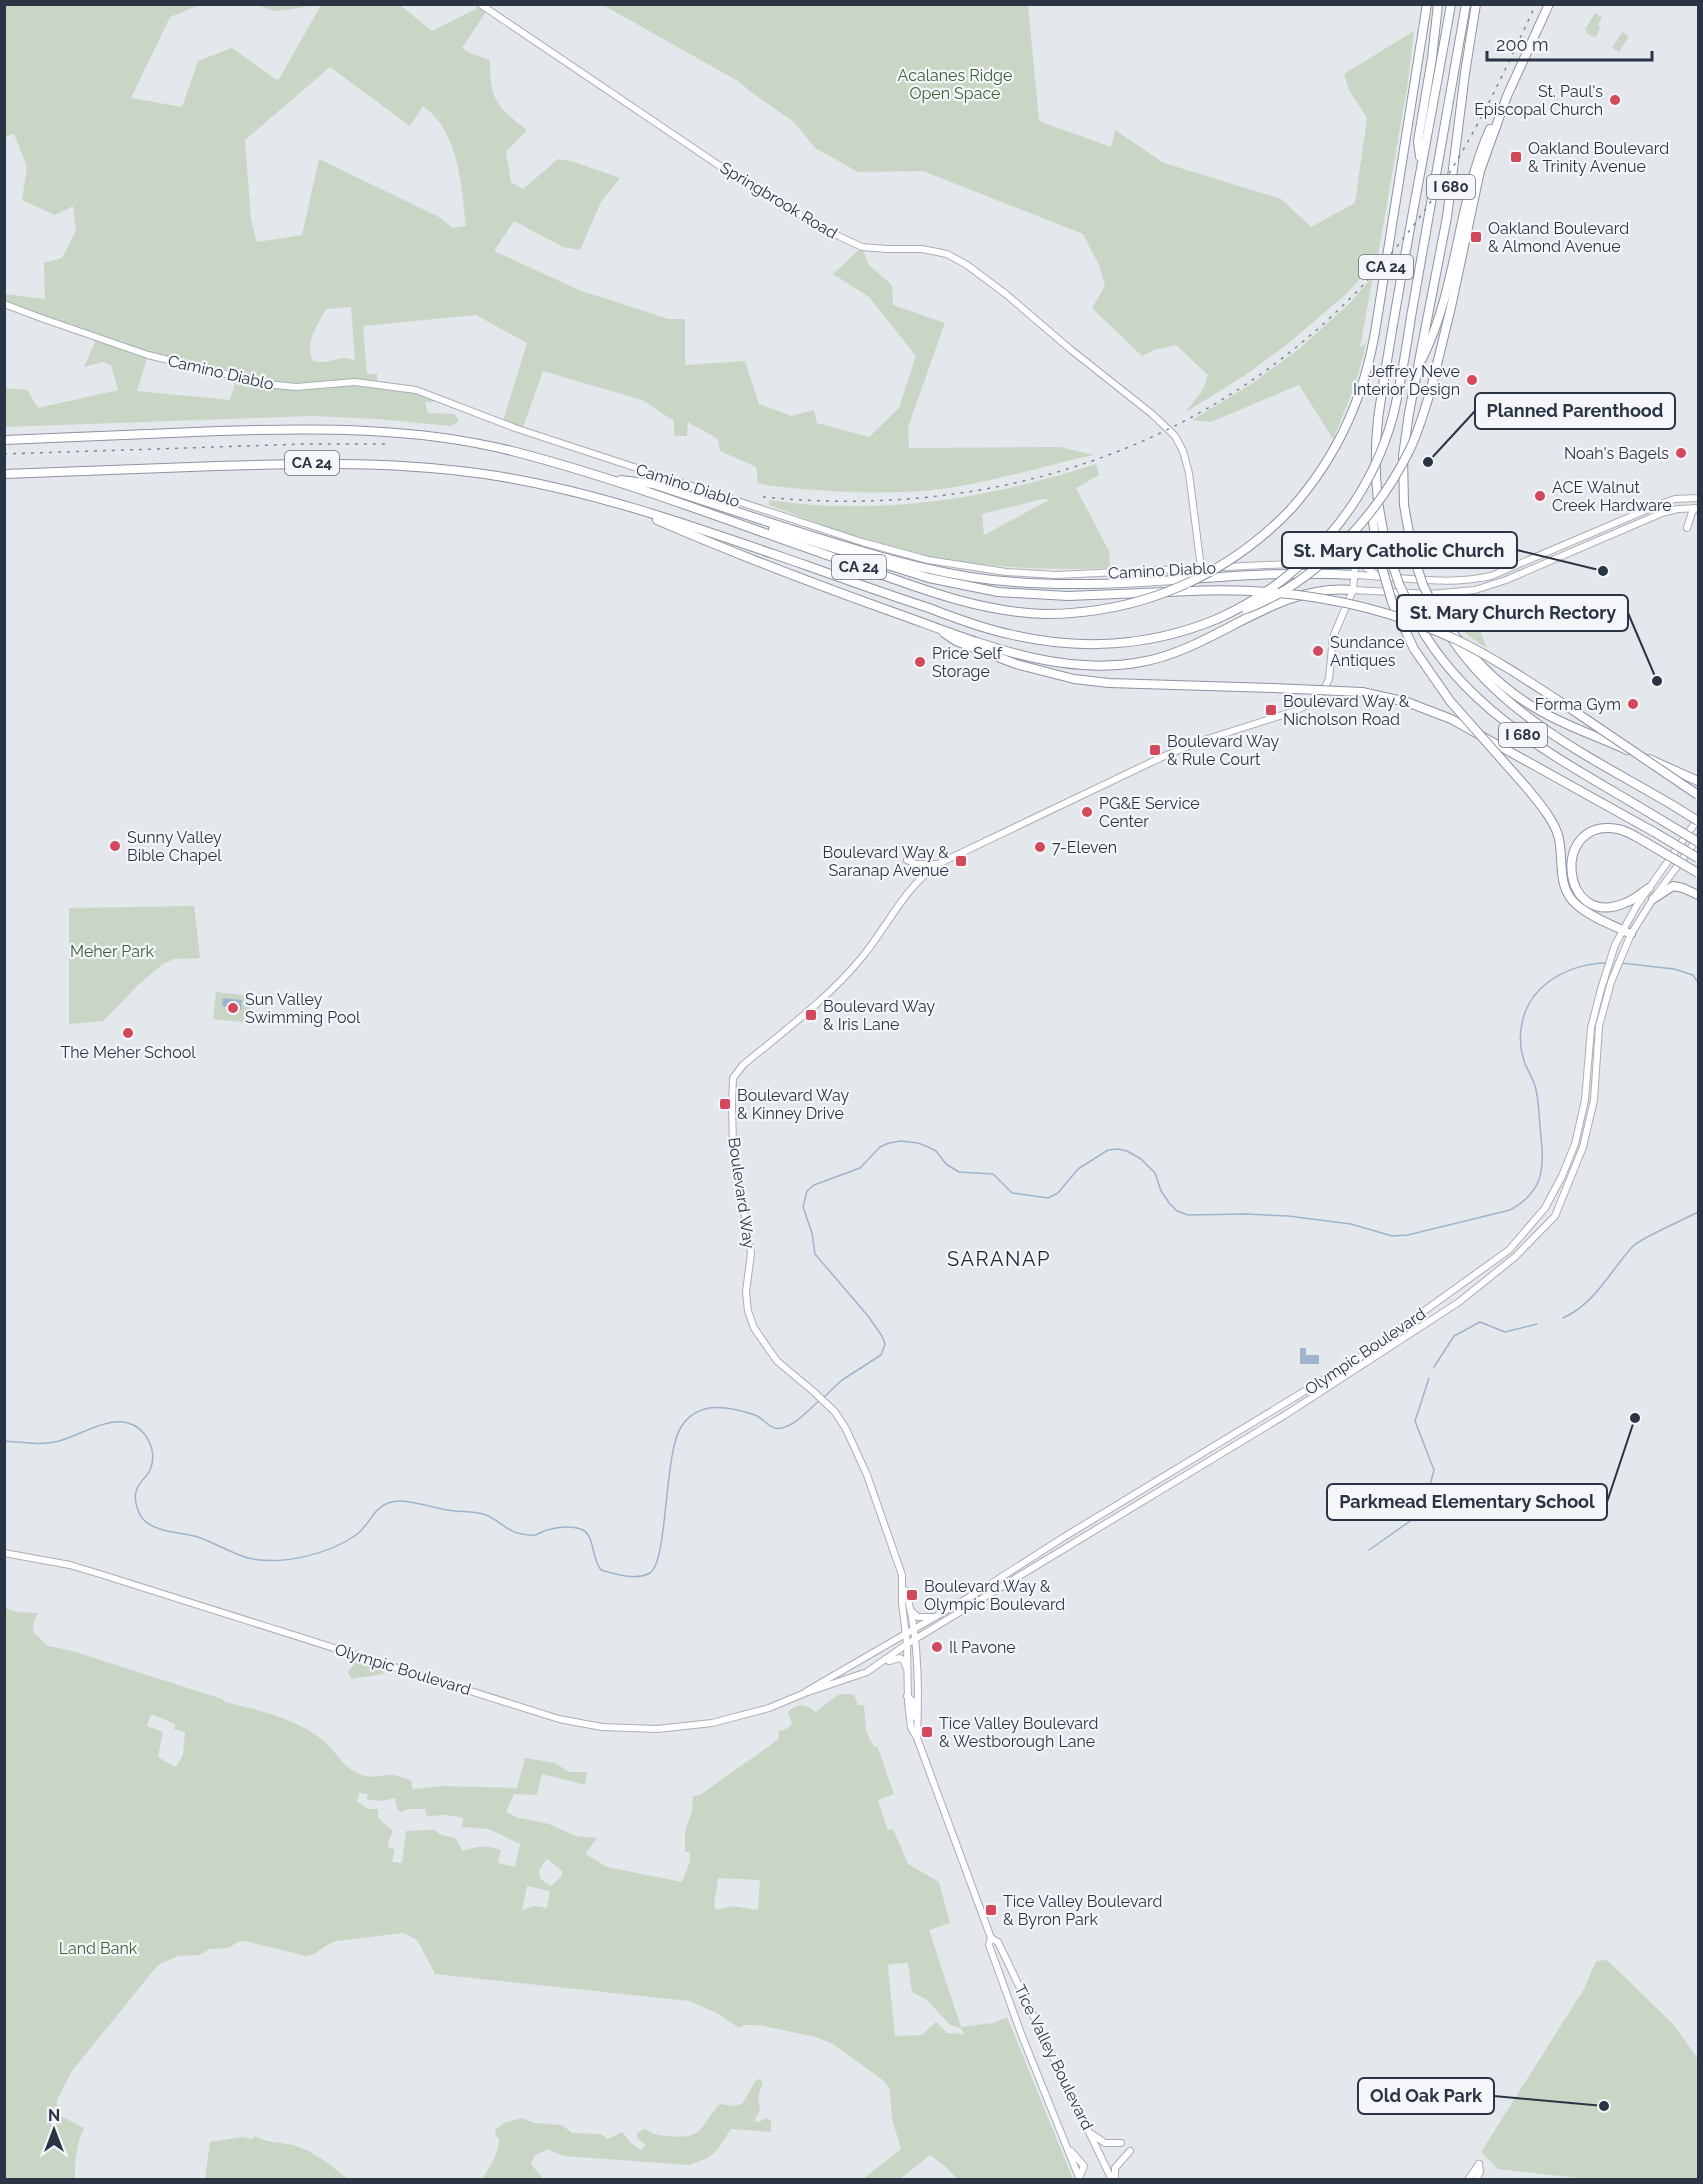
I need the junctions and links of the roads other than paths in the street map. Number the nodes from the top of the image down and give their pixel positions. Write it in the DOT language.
graph roads {
  1 [pos="480,4"];
  2 [pos="1427,4"];
  3 [pos="1438,4"];
  4 [pos="1451,4"];
  5 [pos="1466,4"];
  6 [pos="1476,4"];
  7 [pos="1549,4"];
  8 [pos="1507,96"];
  9 [pos="1420,165"];
  10 [pos="4,304"];
  11 [pos="1418,368"];
  12 [pos="7,439"];
  13 [pos="4,474"];
  14 [pos="605,479"];
  15 [pos="1376,498"];
  16 [pos="1698,498"];
  17 [pos="676,501"];
  18 [pos="617,503"];
  19 [pos="1697,508"];
  20 [pos="1687,528"];
  21 [pos="1352,558"];
  22 [pos="1201,568"];
  23 [pos="1355,575"];
  24 [pos="1378,576"];
  25 [pos="1353,590"];
  26 [pos="1438,616"];
  27 [pos="1216,619"];
  28 [pos="933,626"];
  29 [pos="1698,781"];
  30 [pos="1698,795"];
  31 [pos="1698,820"];
  32 [pos="1698,840"];
  33 [pos="1698,858"];
  34 [pos="907,860"];
  35 [pos="938,864"];
  36 [pos="1698,873"];
  37 [pos="1649,888"];
  38 [pos="1698,896"];
  39 [pos="1653,899"];
  40 [pos="1627,932"];
  41 [pos="4,1553"];
  42 [pos="903,1585"];
  43 [pos="911,1611"];
  44 [pos="935,1617"];
  45 [pos="913,1630"];
  46 [pos="906,1633"];
  47 [pos="911,1642"];
  48 [pos="875,1667"];
  49 [pos="907,1671"];
  50 [pos="805,1693"];
  51 [pos="908,1696"];
  52 [pos="918,1723"];
  53 [pos="917,1738"];
  54 [pos="991,1938"];
  55 [pos="1089,2132"];
  56 [pos="1121,2143"];
  57 [pos="1130,2151"];
  58 [pos="1079,2179"];
  59 [pos="1113,2180"];
  60 [pos="1468,2180"];
  61 [pos="1476,2180"];
  1 -- 22 [label="street, Springbrook Road"];
  2 -- 17 [label="highway, CA 24, bridge"];
  3 -- 9 [label="highway"];
  4 -- 9 [label="highway, I 680"];
  5 -- 27 [label="highway, bridge"];
  6 -- 11 [label="highway, I 680"];
  7 -- 8 [label="highway"];
  8 -- 11 [label="highway"];
  8 -- 27 [label="highway, bridge"];
  9 -- 15 [label="highway, I 680"];
  10 -- 22 [label="street, Camino Diablo"];
  11 -- 26 [label="highway, I 680, bridge"];
  12 -- 14 [label="highway, CA 24"];
  13 -- 18 [label="highway, CA 24"];
  14 -- 17 [label="highway, CA 24"];
  14 -- 23 [label="highway"];
  15 -- 32 [label="highway, I 680, bridge"];
  15 -- 40 [label="highway, bridge"];
  16 -- 24 [label="street"];
  17 -- 30 [label="highway, bridge"];
  18 -- 27 [label="highway"];
  18 -- 28 [label="highway, CA 24"];
  19 -- 20 [label="street"];
  19 -- 25 [label="street"];
  21 -- 22 [label="street, Camino Diablo"];
  21 -- 23 [label="street"];
  21 -- 24 [label="street"];
  23 -- 24 [label="street"];
  23 -- 25 [label="street"];
  25 -- 28 [label="highway"];
  25 -- 35 [label="street, Boulevard Way"];
  26 -- 29 [label="highway"];
  26 -- 31 [label="highway, I 680, bridge"];
  28 -- 33 [label="highway, bridge"];
  31 -- 37 [label="street, Olympic Boulevard"];
  32 -- 39 [label="street, Olympic Boulevard"];
  34 -- 35 [label="street"];
  35 -- 42 [label="street, Boulevard Way"];
  36 -- 37 [label="highway, bridge"];
  37 -- 40 [label="street, Olympic Boulevard"];
  38 -- 39 [label="highway"];
  39 -- 40 [label="street, Olympic Boulevard"];
  40 -- 44 [label="street, Olympic Boulevard"];
  40 -- 47 [label="street, Olympic Boulevard"];
  41 -- 50 [label="street, Olympic Boulevard"];
  42 -- 43 [label="street, Boulevard Way"];
  42 -- 46 [label="street, Boulevard Way"];
  43 -- 44 [label="street"];
  43 -- 45 [label="street, Boulevard Way"];
  44 -- 45 [label="street, Olympic Boulevard"];
  45 -- 46 [label="street, Olympic Boulevard"];
  45 -- 47 [label="street, Boulevard Way"];
  46 -- 47 [label="street, Tice Valley Boulevard"];
  46 -- 50 [label="street, Olympic Boulevard"];
  47 -- 48 [label="street, Olympic Boulevard"];
  47 -- 49 [label="street, Tice Valley Boulevard"];
  47 -- 52 [label="street, Tice Valley Boulevard"];
  48 -- 49 [label="street"];
  48 -- 50 [label="street, Olympic Boulevard"];
  49 -- 51 [label="street, Tice Valley Boulevard"];
  51 -- 52 [label="street"];
  51 -- 53 [label="street, Tice Valley Boulevard"];
  52 -- 53 [label="street, Tice Valley Boulevard"];
  53 -- 54 [label="street, Tice Valley Boulevard"];
  54 -- 55 [label="street, Tice Valley Boulevard"];
  54 -- 58 [label="street, Tice Valley Boulevard"];
  55 -- 56 [label="street"];
  55 -- 59 [label="street, Tice Valley Boulevard"];
  57 -- 59 [label="street"];
  60 -- 61 [label="street"];
}
